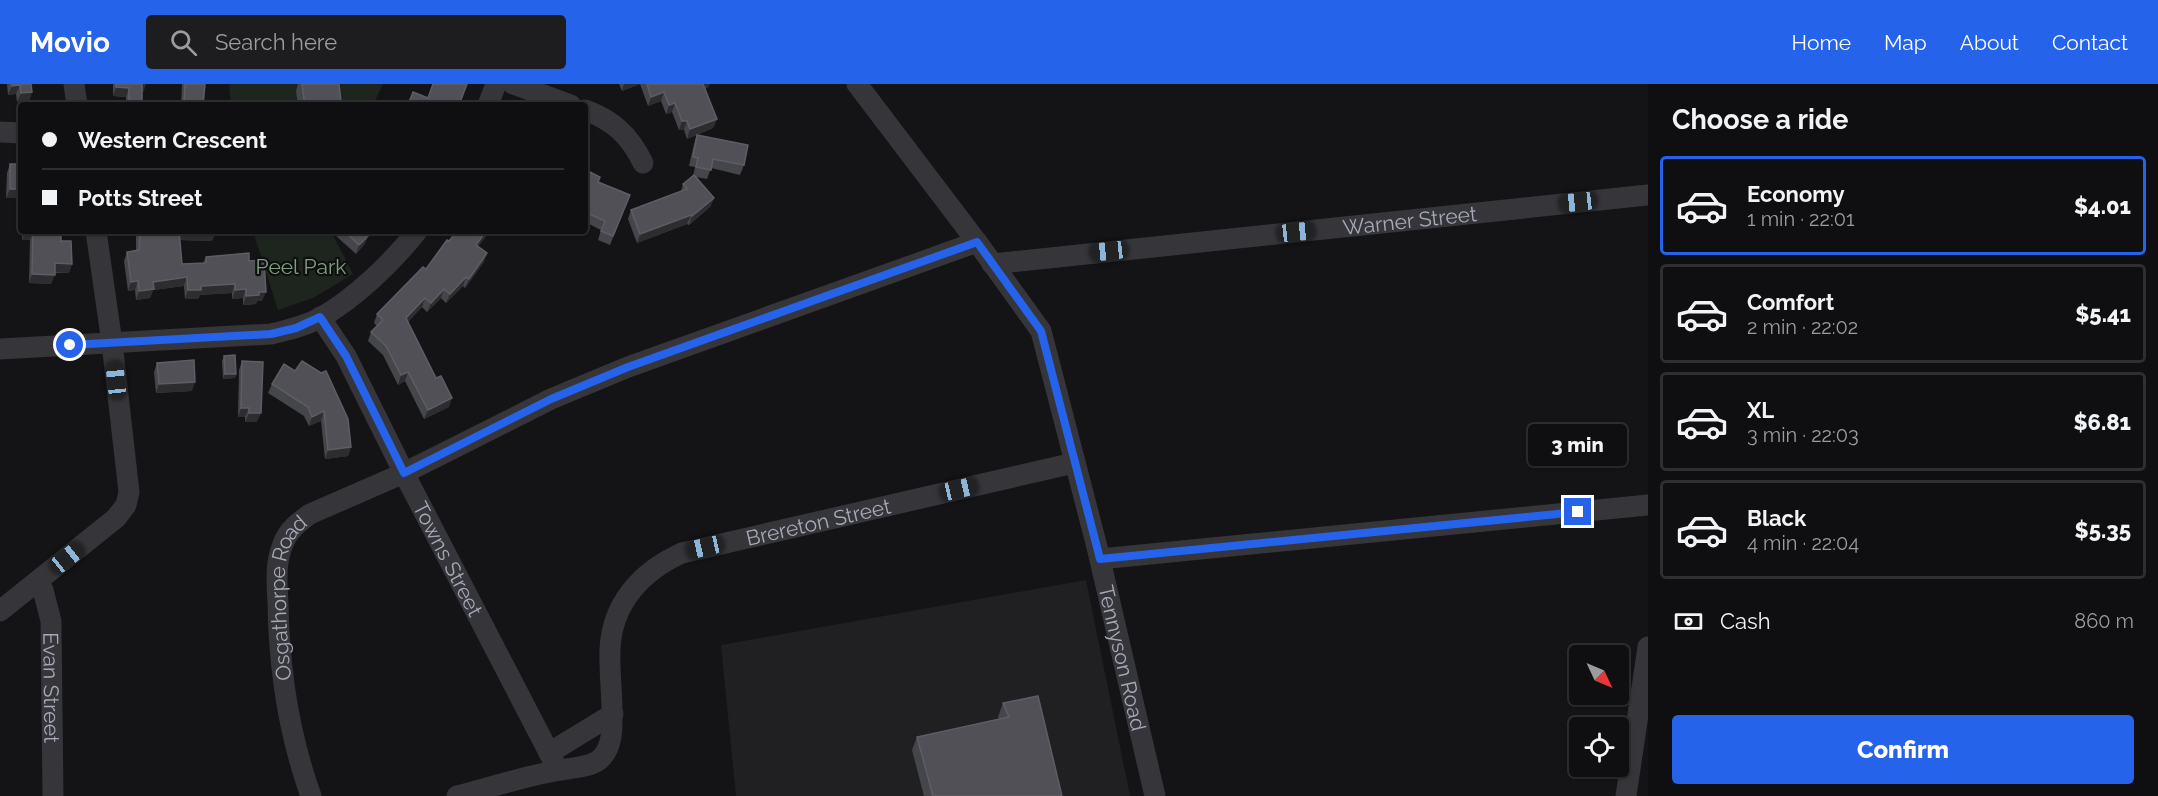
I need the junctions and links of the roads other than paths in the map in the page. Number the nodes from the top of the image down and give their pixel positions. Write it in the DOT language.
graph roads {
  1 [pos="74,84"];
  2 [pos="496,84"];
  3 [pos="513,84"];
  4 [pos="857,84"];
  5 [pos="77,102"];
  6 [pos="489,102"];
  7 [pos="564,102"];
  8 [pos="588,111"];
  9 [pos="0,132"];
  10 [pos="18,133"];
  11 [pos="643,163"];
  12 [pos="1648,195"];
  13 [pos="96,234"];
  14 [pos="414,234"];
  15 [pos="977,242"];
  16 [pos="992,264"];
  17 [pos="320,317"];
  18 [pos="112,343"];
  19 [pos="0,349"];
  20 [pos="1074,463"];
  21 [pos="404,473"];
  22 [pos="1648,505"];
  23 [pos="1100,559"];
  24 [pos="38,582"];
  25 [pos="0,611"];
  26 [pos="1648,647"];
  27 [pos="613,714"];
  28 [pos="553,762"];
  29 [pos="53,796"];
  30 [pos="311,796"];
  31 [pos="457,796"];
  32 [pos="1155,796"];
  33 [pos="1626,796"];
  1 -- 5 [label="street"];
  2 -- 6 [label="street"];
  3 -- 7 [label="street"];
  4 -- 15 [label="street, Tennyson Road"];
  8 -- 11 [label="street"];
  9 -- 10 [label="street"];
  12 -- 16 [label="street, Warner Street"];
  13 -- 18 [label="street"];
  14 -- 17 [label="street"];
  15 -- 16 [label="street, Tennyson Road"];
  15 -- 21 [label="street, Osgathorpe Road"];
  16 -- 20 [label="street, Tennyson Road"];
  17 -- 18 [label="street"];
  17 -- 21 [label="street, Towns Street"];
  18 -- 19 [label="street"];
  18 -- 24 [label="street"];
  20 -- 23 [label="street, Tennyson Road"];
  20 -- 27 [label="street, Brereton Street"];
  21 -- 28 [label="street, Towns Street"];
  21 -- 30 [label="street, Osgathorpe Road"];
  22 -- 23 [label="street"];
  23 -- 32 [label="street, Tennyson Road"];
  24 -- 25 [label="street"];
  24 -- 29 [label="street, Evan Street"];
  26 -- 33 [label="street"];
  27 -- 28 [label="street, Brereton Street"];
  27 -- 28 [label="street, Brereton Street"];
  28 -- 31 [label="street, Brereton Street"];
}
